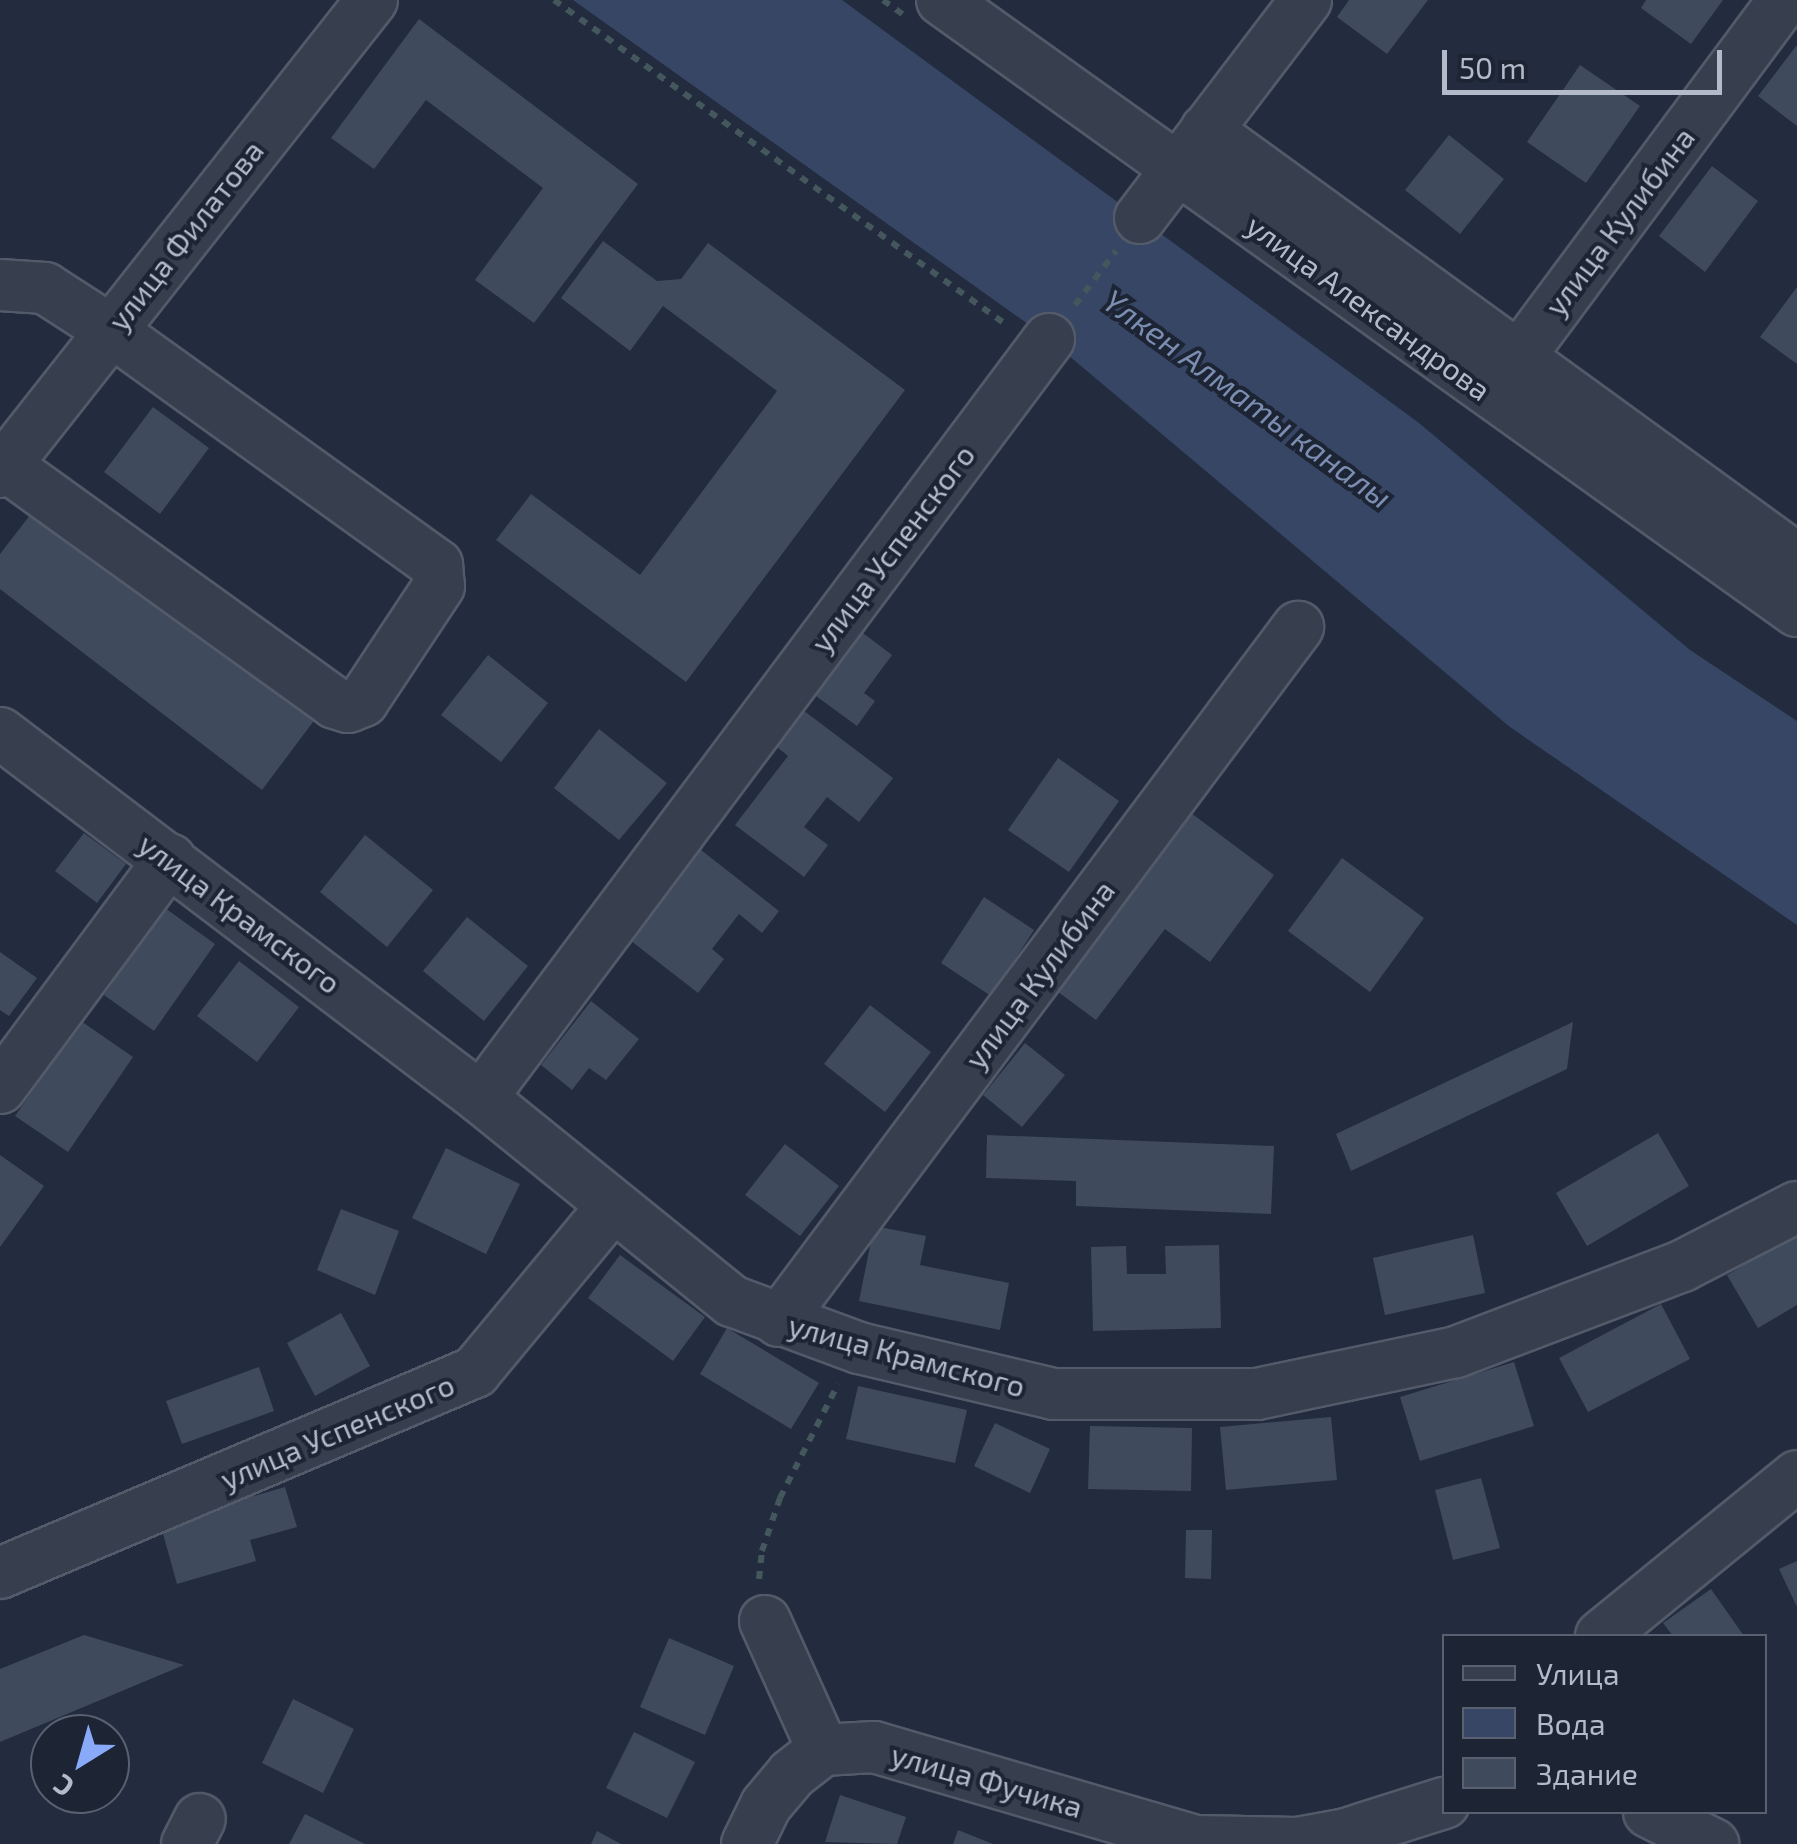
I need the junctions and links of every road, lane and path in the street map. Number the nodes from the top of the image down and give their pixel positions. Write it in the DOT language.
graph roads {
  1 [pos="372,0"];
  2 [pos="554,0"];
  3 [pos="942,0"];
  4 [pos="1306,0"];
  5 [pos="1784,0"];
  6 [pos="1206,130"];
  7 [pos="1176,170"];
  8 [pos="1140,218"];
  9 [pos="0,285"];
  10 [pos="110,330"];
  11 [pos="1030,334"];
  12 [pos="1504,377"];
  13 [pos="3,468"];
  14 [pos="1797,559"];
  15 [pos="1797,611"];
  16 [pos="1298,627"];
  17 [pos="0,733"];
  18 [pos="170,859"];
  19 [pos="0,1088"];
  20 [pos="481,1098"];
  21 [pos="613,1206"];
  22 [pos="1797,1207"];
  23 [pos="779,1321"];
  24 [pos="858,1348"];
  25 [pos="1797,1476"];
  26 [pos="0,1573"];
  27 [pos="765,1621"];
  28 [pos="1603,1634"];
  29 [pos="823,1750"];
  30 [pos="1442,1804"];
  31 [pos="1653,1814"];
  32 [pos="1345,1839"];
  33 [pos="747,1844"];
  34 [pos="1713,1844"];
  1 -- 10 [label="street, улица Филатова"];
  2 -- 11 [label="path"];
  3 -- 7 [label="street, улица Александрова"];
  4 -- 6 [label="street"];
  5 -- 12 [label="street, улица Кулибина"];
  6 -- 7 [label="street"];
  6 -- 12 [label="street"];
  7 -- 8 [label="street"];
  7 -- 12 [label="street, улица Александрова"];
  8 -- 11 [label="path"];
  9 -- 10 [label="street"];
  10 -- 13 [label="street, улица Филатова"];
  10 -- 13 [label="street"];
  11 -- 20 [label="street, улица Успенского"];
  12 -- 14 [label="street"];
  12 -- 15 [label="street, улица Александрова"];
  16 -- 23 [label="street, улица Кулибина"];
  17 -- 18 [label="street, улица Крамского"];
  18 -- 19 [label="street"];
  18 -- 20 [label="street, улица Крамского"];
  20 -- 21 [label="street, улица Крамского"];
  21 -- 23 [label="street, улица Крамского"];
  21 -- 26 [label="street, улица Успенского"];
  22 -- 24 [label="street, улица Крамского"];
  23 -- 24 [label="street, улица Крамского"];
  24 -- 27 [label="path"];
  25 -- 28 [label="street"];
  27 -- 29 [label="street"];
  29 -- 32 [label="street, улица Фучика"];
  29 -- 33 [label="street"];
  30 -- 32 [label="street, улица Фучика"];
  31 -- 34 [label="street"];
}
